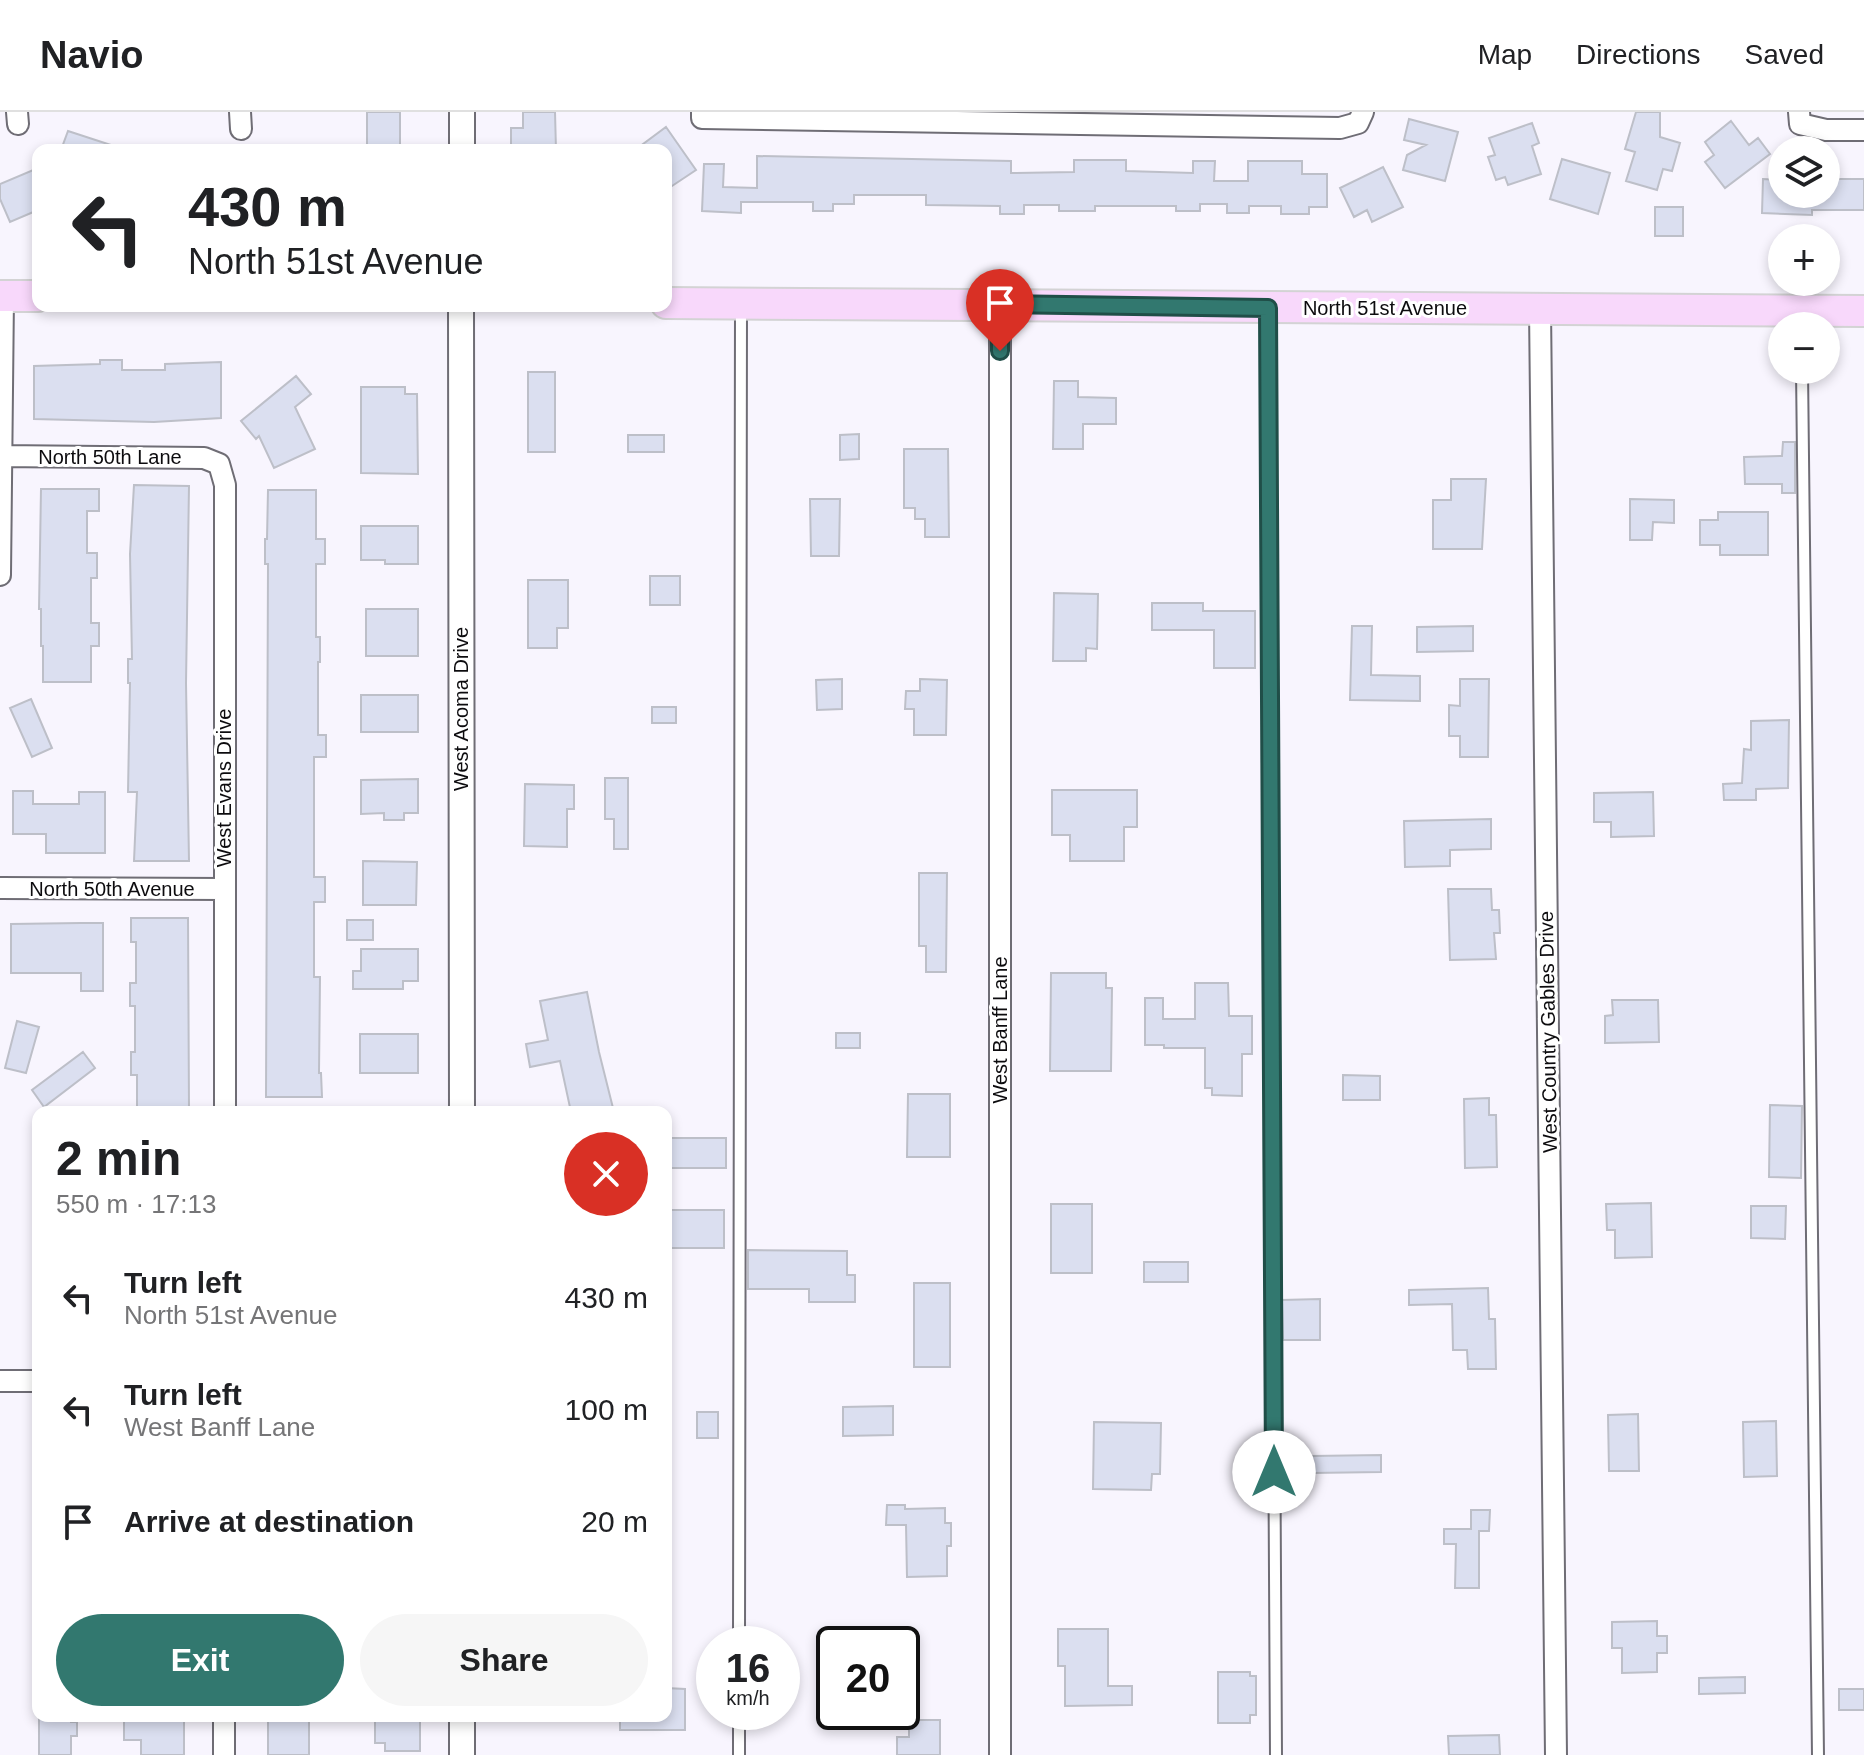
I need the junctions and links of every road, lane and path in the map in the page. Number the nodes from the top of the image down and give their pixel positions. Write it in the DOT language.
graph roads {
  1 [pos="462,112"];
  2 [pos="702,115"];
  3 [pos="1361,117"];
  4 [pos="1800,118"];
  5 [pos="1864,130"];
  6 [pos="462,144"];
  7 [pos="1,296"];
  8 [pos="32,296"];
  9 [pos="672,303"];
  10 [pos="741,303"];
  11 [pos="1000,304"];
  12 [pos="1268,308"];
  13 [pos="1540,309"];
  14 [pos="1864,311"];
  15 [pos="461,312"];
  16 [pos="1840,314"];
  17 [pos="1768,317"];
  18 [pos="1802,384"];
  19 [pos="1,456"];
  20 [pos="219,464"];
  21 [pos="0,575"];
  22 [pos="0,888"];
  23 [pos="224,889"];
  24 [pos="225,1106"];
  25 [pos="462,1106"];
  26 [pos="0,1381"];
  27 [pos="32,1381"];
  28 [pos="739,1626"];
  29 [pos="224,1722"];
  30 [pos="462,1722"];
  31 [pos="739,1730"];
  32 [pos="224,1755"];
  33 [pos="462,1755"];
  34 [pos="739,1755"];
  35 [pos="1000,1755"];
  36 [pos="1276,1755"];
  37 [pos="1556,1755"];
  38 [pos="1818,1755"];
  1 -- 6 [label="street"];
  2 -- 3 [label="street"];
  4 -- 5 [label="street"];
  7 -- 8 [label="main road"];
  7 -- 19 [label="street"];
  9 -- 10 [label="main road, North 51st Avenue"];
  10 -- 11 [label="main road, North 51st Avenue"];
  10 -- 28 [label="lane"];
  11 -- 12 [label="main road, North 51st Avenue"];
  11 -- 35 [label="street, West Banff Lane"];
  12 -- 13 [label="main road, North 51st Avenue"];
  12 -- 36 [label="lane"];
  13 -- 17 [label="main road, North 51st Avenue"];
  13 -- 37 [label="street, West Country Gables Drive"];
  14 -- 16 [label="main road, North 51st Avenue"];
  15 -- 25 [label="street, West Acoma Drive"];
  18 -- 38 [label="lane"];
  19 -- 20 [label="street, North 50th Lane"];
  19 -- 21 [label="street"];
  20 -- 23 [label="street, West Evans Drive"];
  22 -- 23 [label="street, North 50th Avenue"];
  23 -- 24 [label="street, West Evans Drive"];
  26 -- 27 [label="street"];
  29 -- 32 [label="street"];
  30 -- 33 [label="street"];
  31 -- 34 [label="lane"];
}
